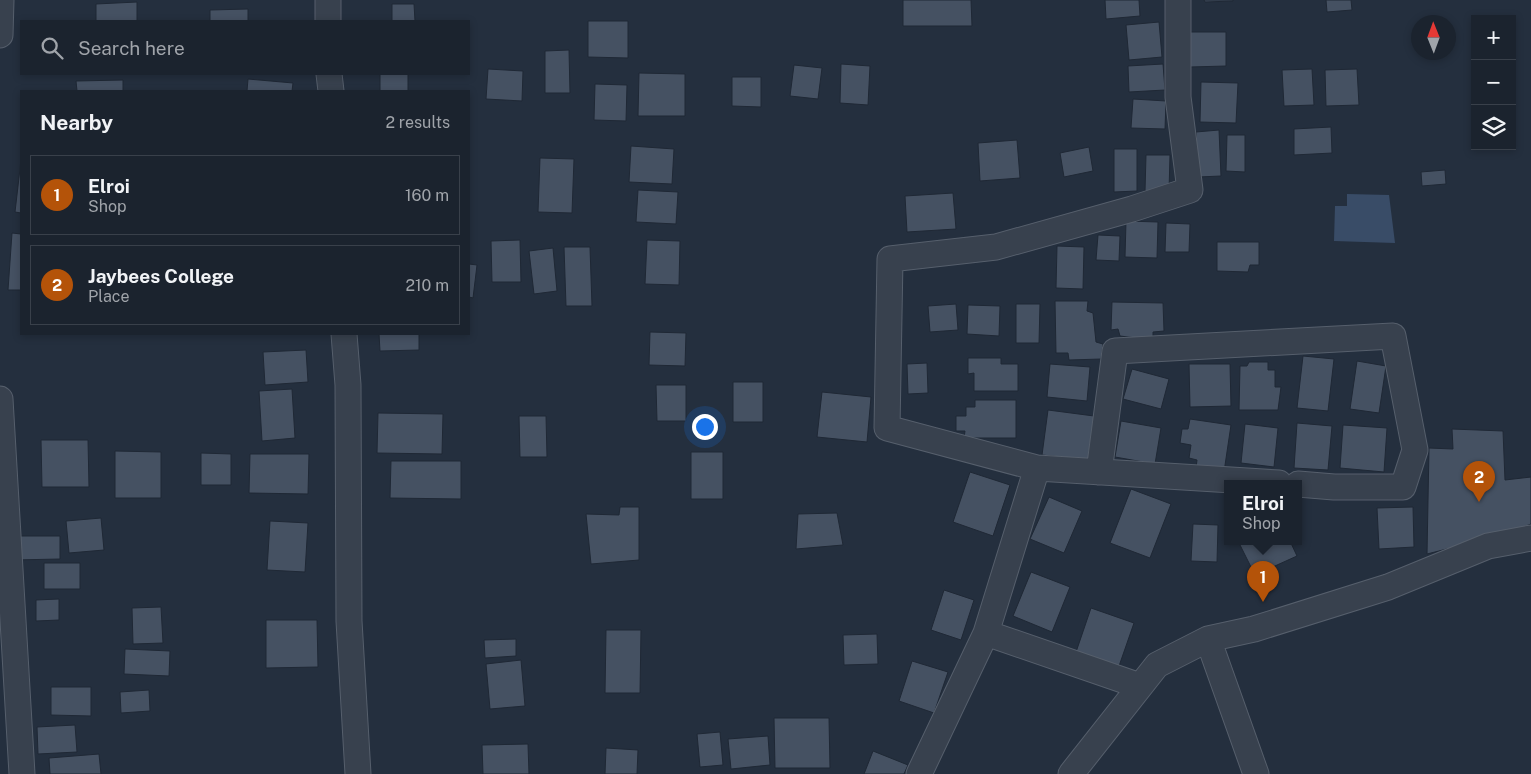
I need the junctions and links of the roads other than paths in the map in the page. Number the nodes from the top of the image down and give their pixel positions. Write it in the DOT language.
graph roads {
  1 [pos="1,0"];
  2 [pos="328,0"];
  3 [pos="1178,0"];
  4 [pos="328,20"];
  5 [pos="0,35"];
  6 [pos="330,75"];
  7 [pos="331,90"];
  8 [pos="344,335"];
  9 [pos="0,399"];
  10 [pos="1037,468"];
  11 [pos="1099,472"];
  12 [pos="1230,480"];
  13 [pos="1302,484"];
  14 [pos="1531,538"];
  15 [pos="986,633"];
  16 [pos="1208,639"];
  17 [pos="1140,686"];
  18 [pos="10,745"];
  19 [pos="22,774"];
  20 [pos="358,774"];
  21 [pos="919,774"];
  22 [pos="1071,774"];
  23 [pos="1256,774"];
  1 -- 5 [label="street"];
  2 -- 4 [label="street"];
  3 -- 10 [label="street"];
  6 -- 7 [label="street"];
  8 -- 20 [label="street"];
  9 -- 18 [label="street"];
  10 -- 11 [label="street"];
  10 -- 15 [label="street"];
  11 -- 12 [label="street"];
  11 -- 13 [label="street"];
  14 -- 16 [label="street"];
  15 -- 17 [label="street"];
  15 -- 21 [label="street"];
  16 -- 17 [label="street"];
  16 -- 23 [label="street"];
  17 -- 22 [label="street"];
  18 -- 19 [label="street"];
}
